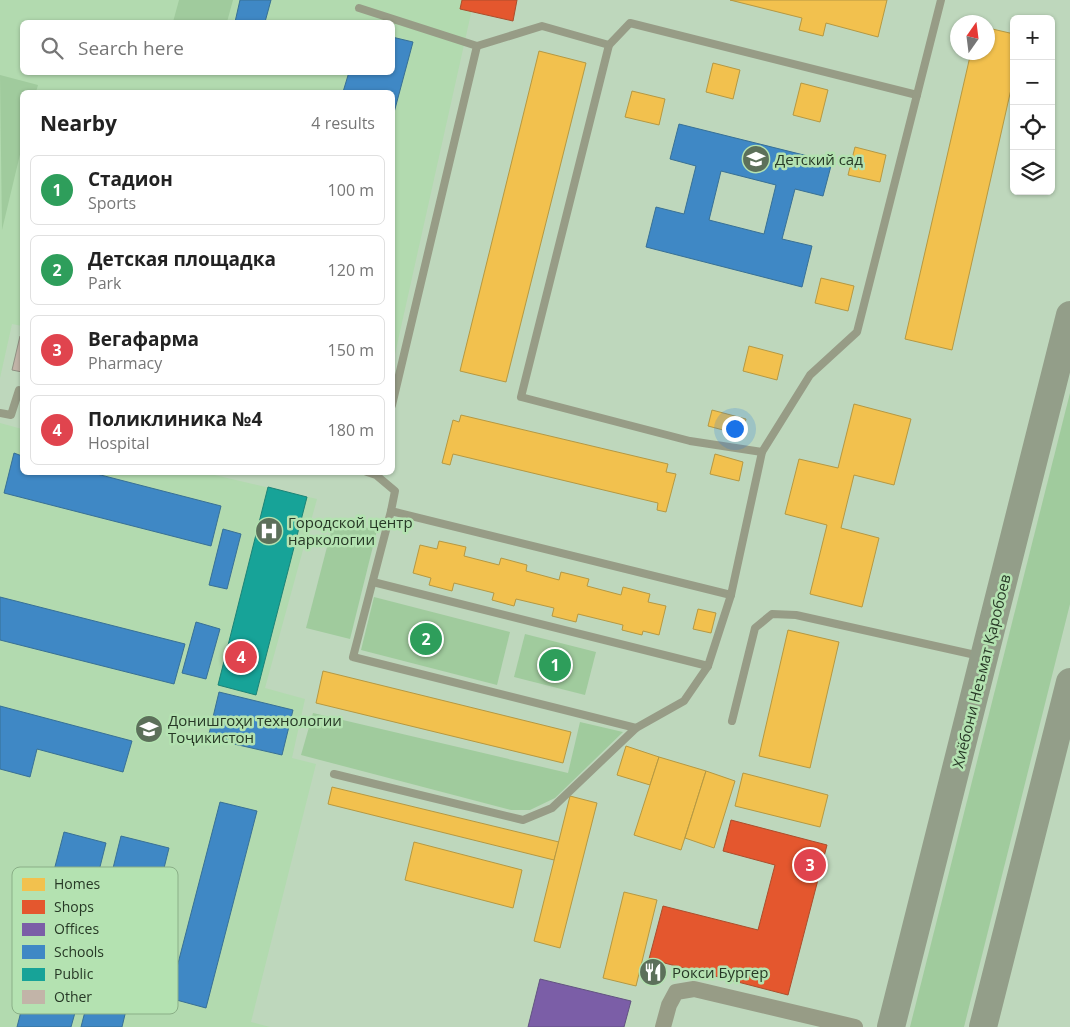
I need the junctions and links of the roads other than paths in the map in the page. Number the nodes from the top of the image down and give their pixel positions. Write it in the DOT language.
graph roads {
  1 [pos="941,0"];
  2 [pos="359,8"];
  3 [pos="609,45"];
  4 [pos="477,46"];
  5 [pos="917,95"];
  6 [pos="1070,315"];
  7 [pos="20,390"];
  8 [pos="395,392"];
  9 [pos="0,413"];
  10 [pos="762,452"];
  11 [pos="377,475"];
  12 [pos="391,511"];
  13 [pos="373,582"];
  14 [pos="731,595"];
  15 [pos="984,657"];
  16 [pos="708,666"];
  17 [pos="1069,686"];
  18 [pos="732,721"];
  19 [pos="636,728"];
  20 [pos="334,774"];
  21 [pos="663,1027"];
  22 [pos="855,1027"];
  23 [pos="891,1027"];
  24 [pos="983,1027"];
  1 -- 5 [label="lane"];
  2 -- 4 [label="lane"];
  3 -- 4 [label="lane"];
  3 -- 5 [label="lane"];
  3 -- 10 [label="lane"];
  4 -- 8 [label="lane"];
  5 -- 10 [label="lane"];
  6 -- 15 [label="highway, Хиёбони Неъмат Қаробоев"];
  7 -- 9 [label="lane"];
  10 -- 14 [label="lane"];
  11 -- 12 [label="lane"];
  12 -- 13 [label="lane"];
  12 -- 14 [label="lane"];
  13 -- 16 [label="lane"];
  13 -- 19 [label="lane"];
  14 -- 16 [label="lane"];
  15 -- 18 [label="lane"];
  15 -- 23 [label="highway, Хиёбони Неъмат Қаробоев"];
  16 -- 19 [label="lane"];
  17 -- 24 [label="highway"];
  19 -- 20 [label="lane"];
  21 -- 22 [label="street"];
}
